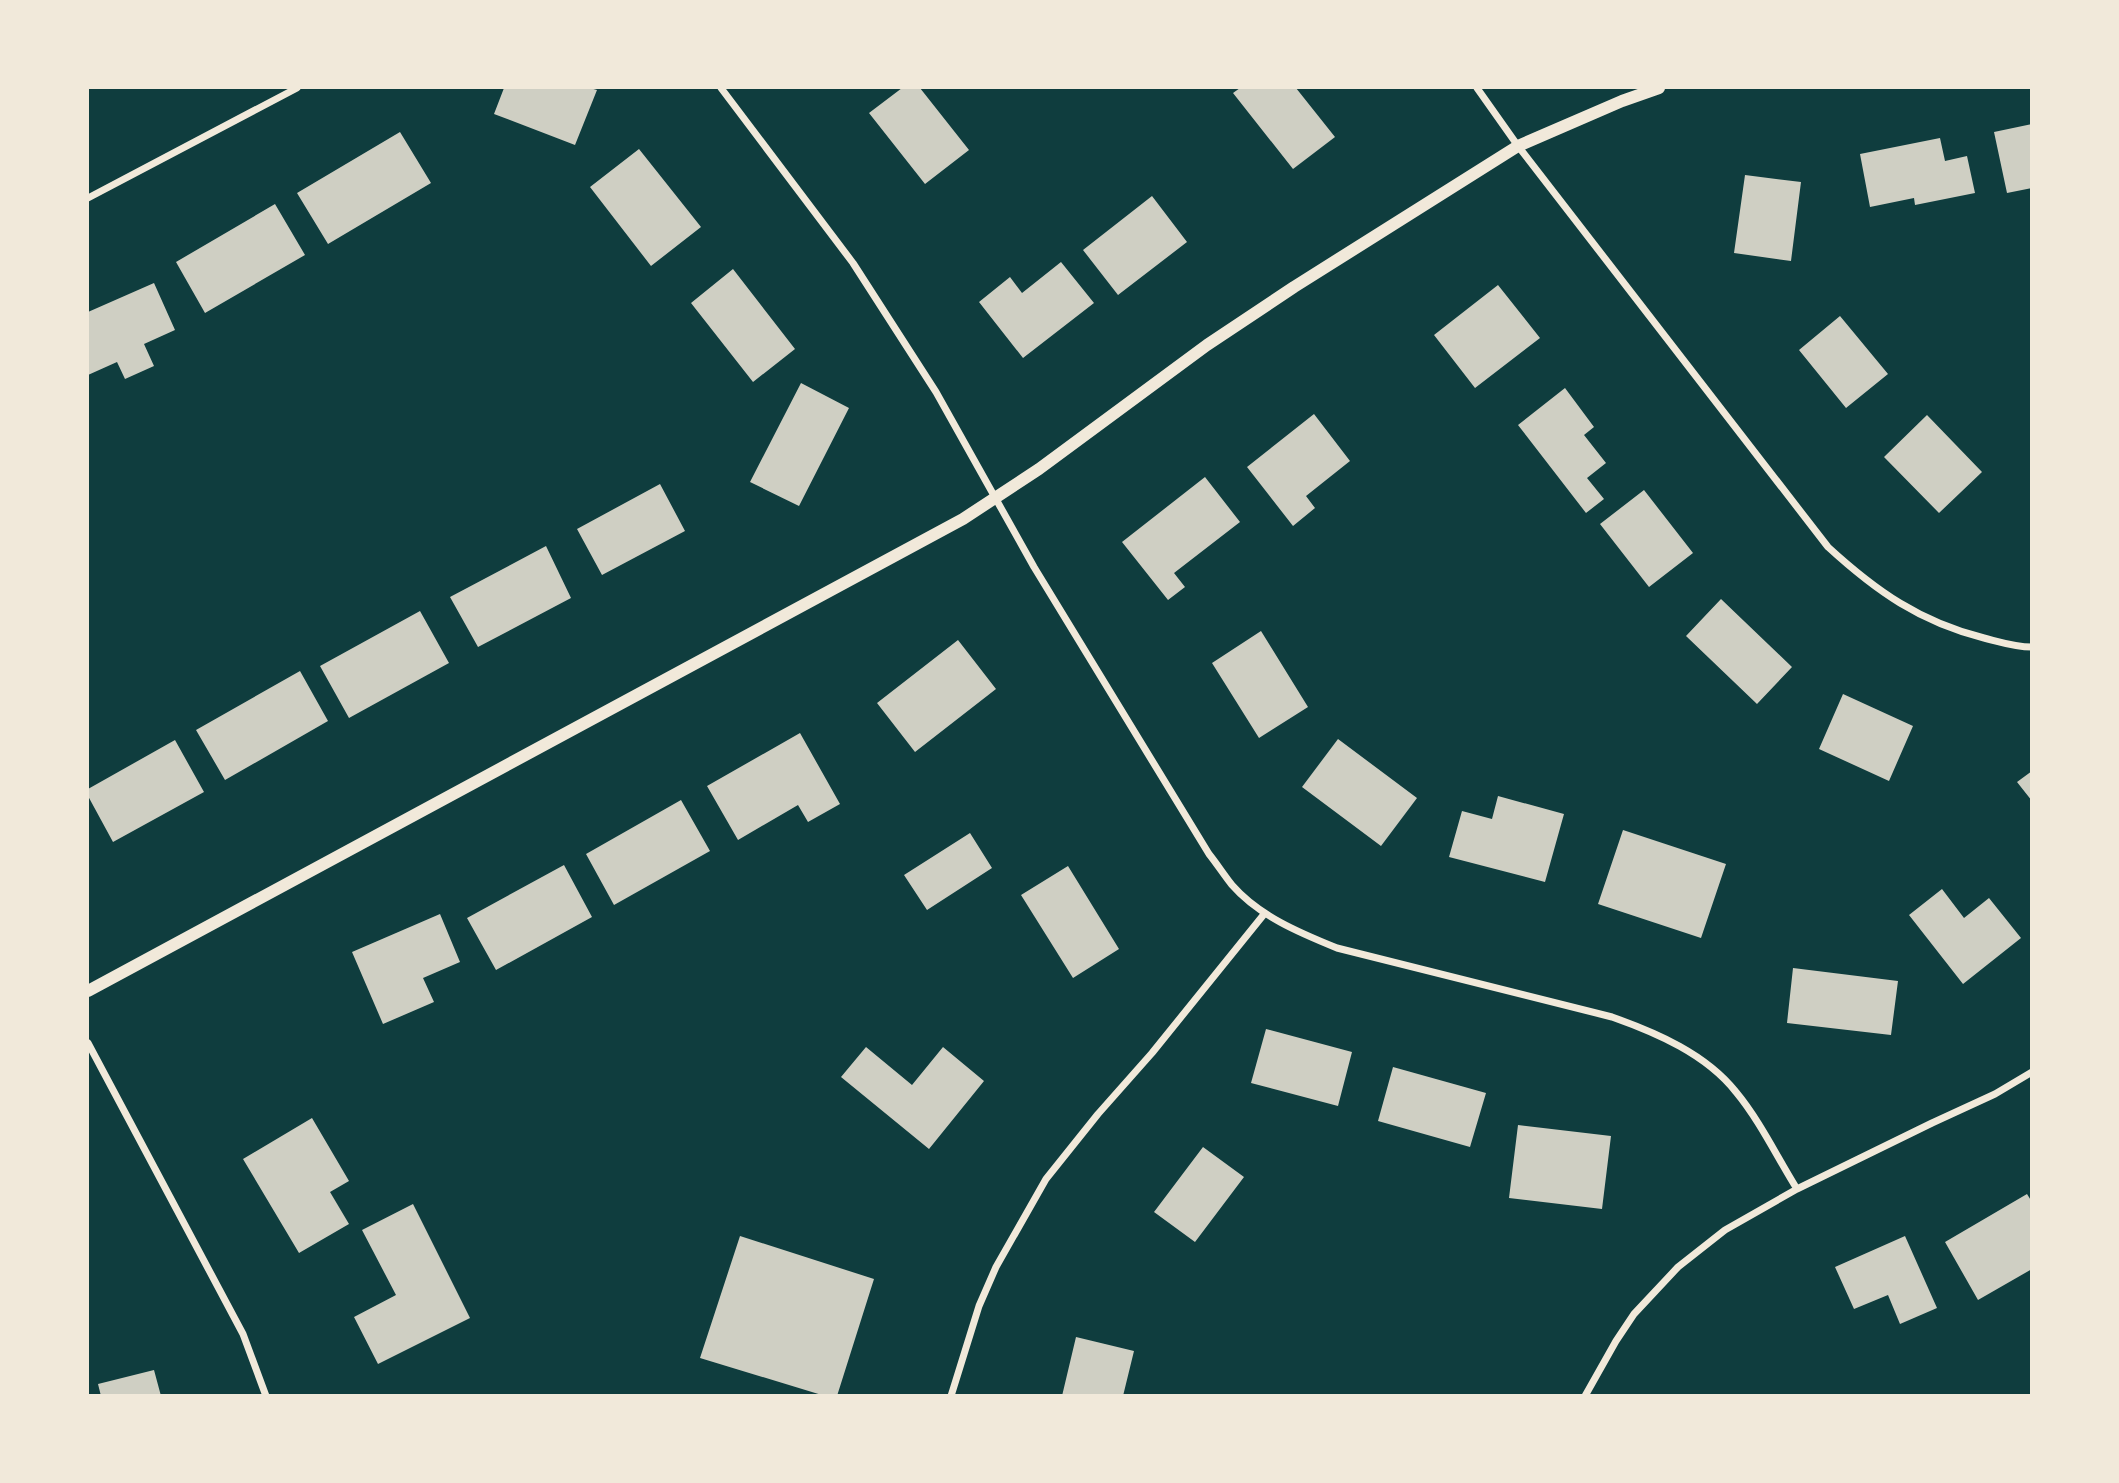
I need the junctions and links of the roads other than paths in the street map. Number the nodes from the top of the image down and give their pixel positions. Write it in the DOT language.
graph roads {
  1 [pos="297,88"];
  2 [pos="721,88"];
  3 [pos="1477,88"];
  4 [pos="1659,88"];
  5 [pos="1518,146"];
  6 [pos="88,198"];
  7 [pos="995,498"];
  8 [pos="2032,647"];
  9 [pos="1265,913"];
  10 [pos="88,991"];
  11 [pos="88,1043"];
  12 [pos="2032,1072"];
  13 [pos="1797,1189"];
  14 [pos="266,1395"];
  15 [pos="951,1395"];
  16 [pos="1585,1395"];
  1 -- 6 [label="street"];
  2 -- 7 [label="street"];
  3 -- 5 [label="street"];
  4 -- 5 [label="street"];
  5 -- 7 [label="street"];
  5 -- 8 [label="street"];
  7 -- 9 [label="street"];
  7 -- 10 [label="street"];
  9 -- 13 [label="street"];
  9 -- 15 [label="street"];
  11 -- 14 [label="street"];
  12 -- 13 [label="street"];
  13 -- 16 [label="street"];
}
